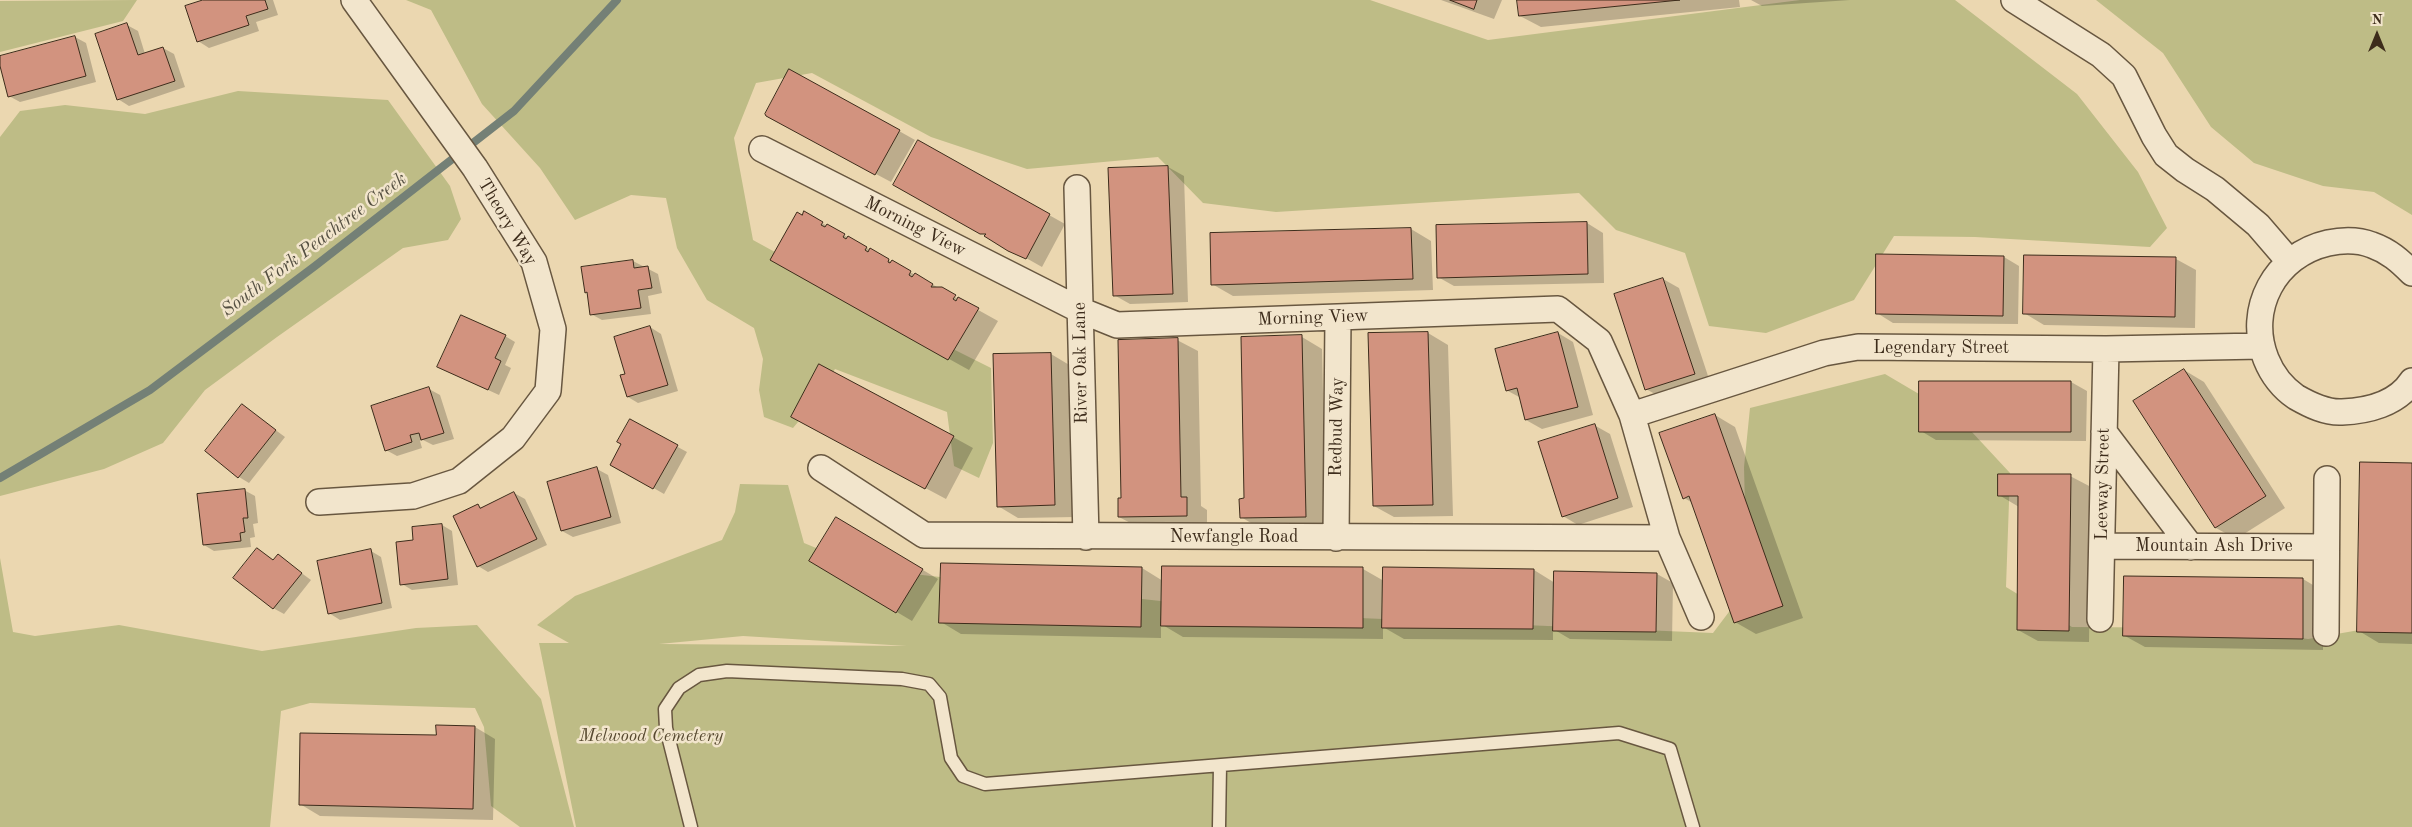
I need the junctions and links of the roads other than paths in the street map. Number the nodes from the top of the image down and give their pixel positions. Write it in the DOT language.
graph roads {
  1 [pos="354,0"];
  2 [pos="2014,0"];
  3 [pos="762,149"];
  4 [pos="1078,188"];
  5 [pos="2289,261"];
  6 [pos="2412,273"];
  7 [pos="1080,310"];
  8 [pos="1338,317"];
  9 [pos="2261,346"];
  10 [pos="2106,349"];
  11 [pos="2412,381"];
  12 [pos="1632,415"];
  13 [pos="2104,432"];
  14 [pos="821,468"];
  15 [pos="2326,479"];
  16 [pos="319,502"];
  17 [pos="1086,537"];
  18 [pos="1336,538"];
  19 [pos="1666,538"];
  20 [pos="2102,546"];
  21 [pos="2191,546"];
  22 [pos="2326,547"];
  23 [pos="1702,617"];
  24 [pos="2100,619"];
  25 [pos="2326,633"];
  26 [pos="1220,766"];
  27 [pos="691,827"];
  28 [pos="1219,827"];
  29 [pos="1693,827"];
  1 -- 16 [label="street, Theory Way"];
  2 -- 5 [label="street"];
  3 -- 7 [label="street, Morning View"];
  4 -- 7 [label="street, River Oak Lane"];
  5 -- 6 [label="street"];
  5 -- 9 [label="street"];
  7 -- 8 [label="street, Morning View"];
  7 -- 17 [label="street, River Oak Lane"];
  8 -- 12 [label="street, Morning View"];
  8 -- 18 [label="street, Redbud Way"];
  9 -- 10 [label="street, Legendary Street"];
  9 -- 11 [label="street"];
  10 -- 12 [label="street, Legendary Street"];
  10 -- 13 [label="street, Leeway Street"];
  12 -- 19 [label="street, Morning View"];
  13 -- 20 [label="street, Leeway Street"];
  13 -- 21 [label="street"];
  14 -- 17 [label="street, Newfangle Road"];
  15 -- 22 [label="street"];
  17 -- 18 [label="street, Newfangle Road"];
  18 -- 19 [label="street, Newfangle Road"];
  19 -- 23 [label="street, Morning View"];
  20 -- 21 [label="street, Mountain Ash Drive"];
  20 -- 24 [label="street, Leeway Street"];
  21 -- 22 [label="street, Mountain Ash Drive"];
  22 -- 25 [label="street"];
  26 -- 27 [label="lane"];
  26 -- 28 [label="lane"];
  26 -- 29 [label="lane"];
}
